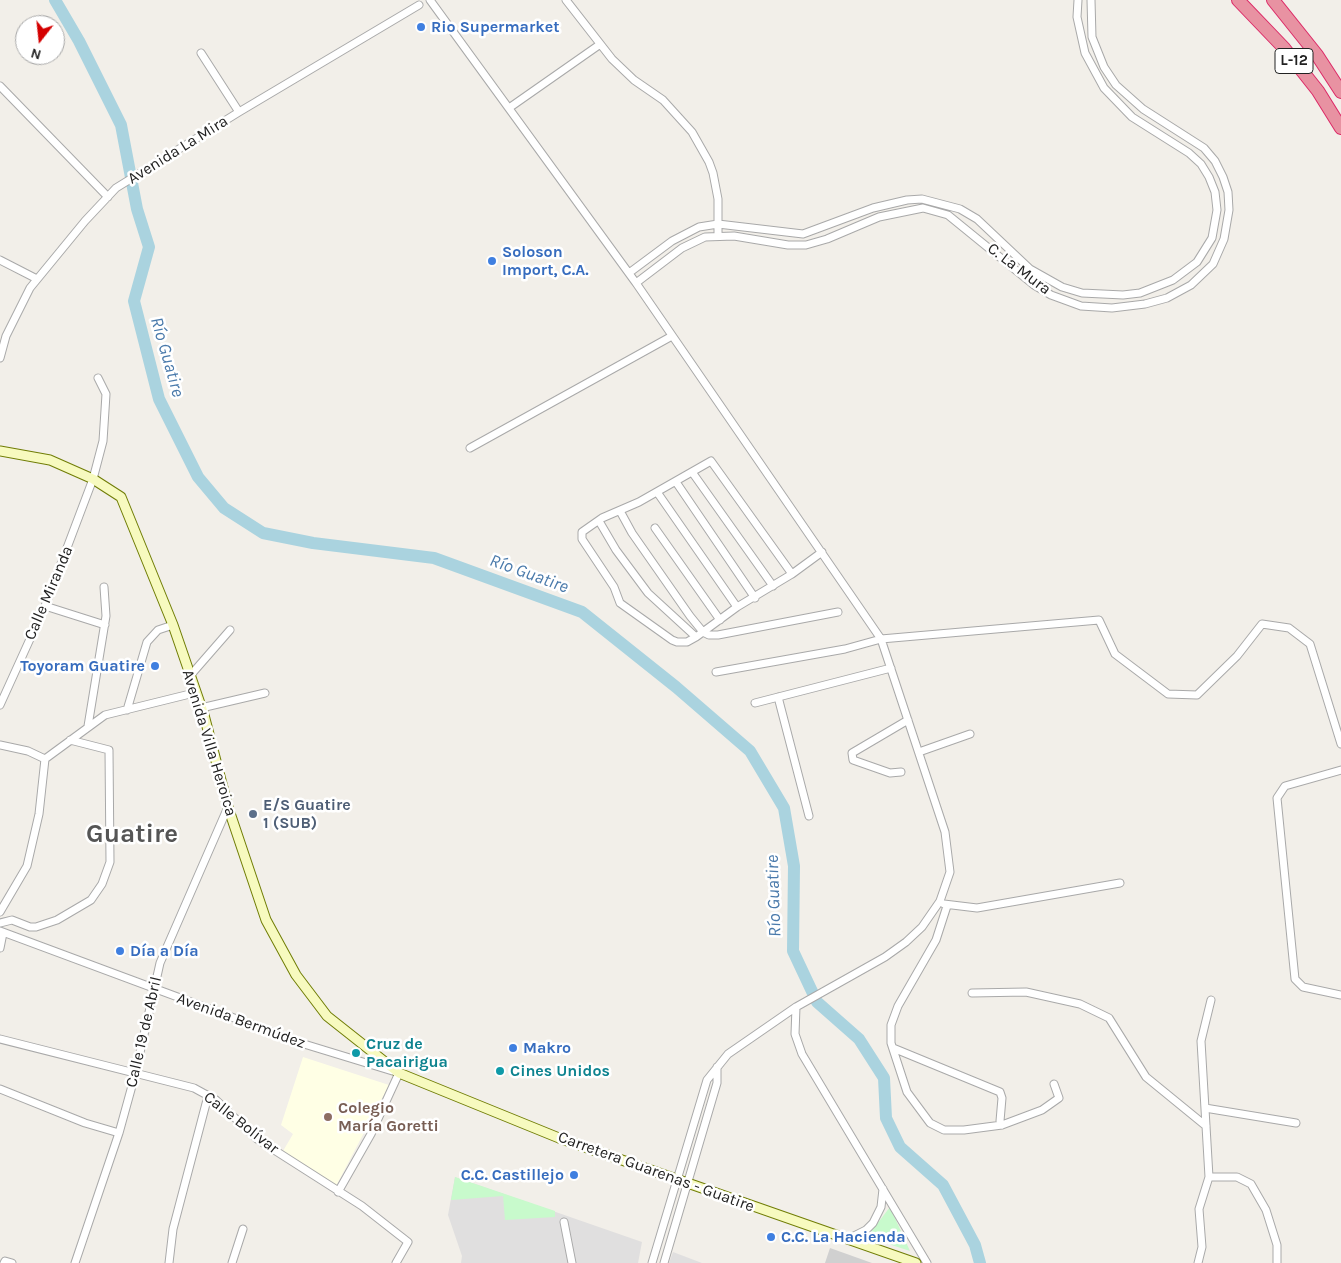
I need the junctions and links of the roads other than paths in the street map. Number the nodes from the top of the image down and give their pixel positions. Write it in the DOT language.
graph roads {
  1 [pos="566,0"];
  2 [pos="1078,0"];
  3 [pos="1091,0"];
  4 [pos="1238,0"];
  5 [pos="1273,0"];
  6 [pos="432,1"];
  7 [pos="420,3"];
  8 [pos="599,45"];
  9 [pos="201,53"];
  10 [pos="0,86"];
  11 [pos="1341,92"];
  12 [pos="509,108"];
  13 [pos="239,112"];
  14 [pos="1341,128"];
  15 [pos="108,197"];
  16 [pos="718,224"];
  17 [pos="718,235"];
  18 [pos="0,260"];
  19 [pos="629,273"];
  20 [pos="37,279"];
  21 [pos="636,283"];
  22 [pos="672,336"];
  23 [pos="0,358"];
  24 [pos="98,378"];
  25 [pos="470,448"];
  26 [pos="0,451"];
  27 [pos="692,472"];
  28 [pos="93,479"];
  29 [pos="676,482"];
  30 [pos="656,492"];
  31 [pos="620,511"];
  32 [pos="599,521"];
  33 [pos="655,528"];
  34 [pos="822,552"];
  35 [pos="792,574"];
  36 [pos="773,586"];
  37 [pos="104,587"];
  38 [pos="755,598"];
  39 [pos="44,606"];
  40 [pos="737,607"];
  41 [pos="838,612"];
  42 [pos="720,620"];
  43 [pos="105,624"];
  44 [pos="173,625"];
  45 [pos="230,630"];
  46 [pos="703,632"];
  47 [pos="696,637"];
  48 [pos="881,639"];
  49 [pos="891,668"];
  50 [pos="716,672"];
  51 [pos="189,677"];
  52 [pos="3,688"];
  53 [pos="194,693"];
  54 [pos="265,693"];
  55 [pos="778,697"];
  56 [pos="755,703"];
  57 [pos="0,705"];
  58 [pos="201,708"];
  59 [pos="127,710"];
  60 [pos="908,720"];
  61 [pos="88,726"];
  62 [pos="970,734"];
  63 [pos="70,740"];
  64 [pos="1341,744"];
  65 [pos="0,745"];
  66 [pos="919,752"];
  67 [pos="45,760"];
  68 [pos="1341,770"];
  69 [pos="901,772"];
  70 [pos="228,807"];
  71 [pos="809,816"];
  72 [pos="1120,883"];
  73 [pos="940,901"];
  74 [pos="947,906"];
  75 [pos="0,912"];
  76 [pos="0,923"];
  77 [pos="2,932"];
  78 [pos="0,948"];
  79 [pos="153,990"];
  80 [pos="972,993"];
  81 [pos="1341,995"];
  82 [pos="1211,1000"];
  83 [pos="796,1007"];
  84 [pos="0,1039"];
  85 [pos="892,1048"];
  86 [pos="717,1067"];
  87 [pos="400,1073"];
  88 [pos="135,1075"];
  89 [pos="1054,1084"];
  90 [pos="0,1089"];
  91 [pos="208,1096"];
  92 [pos="1205,1108"];
  93 [pos="1296,1123"];
  94 [pos="1002,1125"];
  95 [pos="1206,1126"];
  96 [pos="119,1133"];
  97 [pos="1209,1177"];
  98 [pos="676,1179"];
  99 [pos="687,1183"];
  100 [pos="884,1188"];
  101 [pos="341,1194"];
  102 [pos="564,1222"];
  103 [pos="243,1228"];
  104 [pos="848,1239"];
  105 [pos="910,1262"];
  106 [pos="4,1263"];
  107 [pos="12,1263"];
  108 [pos="75,1263"];
  109 [pos="169,1263"];
  110 [pos="232,1263"];
  111 [pos="396,1263"];
  112 [pos="572,1263"];
  113 [pos="652,1263"];
  114 [pos="664,1263"];
  115 [pos="927,1263"];
  116 [pos="1198,1263"];
  117 [pos="1277,1263"];
  1 -- 8 [label="street"];
  2 -- 16 [label="street"];
  3 -- 17 [label="street, C. La Mura"];
  4 -- 14 [label="highway, L-12"];
  5 -- 11 [label="highway, L-12"];
  6 -- 7 [label="street, Avenida La Mira"];
  6 -- 12 [label="street"];
  7 -- 13 [label="street, Avenida La Mira"];
  8 -- 12 [label="street"];
  8 -- 16 [label="street"];
  9 -- 13 [label="street"];
  10 -- 15 [label="street"];
  12 -- 19 [label="street"];
  13 -- 15 [label="street, Avenida La Mira"];
  15 -- 20 [label="street, Avenida La Mira"];
  16 -- 17 [label="street"];
  16 -- 19 [label="street"];
  17 -- 21 [label="street, C. La Mura"];
  18 -- 20 [label="street"];
  19 -- 21 [label="street"];
  20 -- 23 [label="street, Avenida La Mira"];
  21 -- 22 [label="street"];
  22 -- 25 [label="street"];
  22 -- 34 [label="street"];
  24 -- 28 [label="street, Calle Miranda"];
  26 -- 28 [label="main road, Avenida Villa Heroica"];
  27 -- 29 [label="street"];
  27 -- 35 [label="street"];
  27 -- 36 [label="street"];
  28 -- 39 [label="street, Calle Miranda"];
  28 -- 44 [label="main road, Avenida Villa Heroica"];
  29 -- 30 [label="street"];
  29 -- 38 [label="street"];
  30 -- 31 [label="street"];
  30 -- 40 [label="street"];
  31 -- 32 [label="street"];
  31 -- 46 [label="street"];
  32 -- 47 [label="street"];
  32 -- 47 [label="street"];
  33 -- 42 [label="street"];
  34 -- 35 [label="street"];
  34 -- 48 [label="street"];
  35 -- 36 [label="street"];
  36 -- 38 [label="street"];
  37 -- 43 [label="street"];
  38 -- 40 [label="street"];
  39 -- 43 [label="street"];
  39 -- 52 [label="street, Calle Miranda"];
  40 -- 42 [label="street"];
  41 -- 46 [label="street"];
  42 -- 46 [label="street"];
  43 -- 61 [label="street"];
  44 -- 51 [label="main road, Avenida Villa Heroica"];
  44 -- 59 [label="street"];
  45 -- 51 [label="street"];
  46 -- 47 [label="street"];
  48 -- 49 [label="street"];
  48 -- 50 [label="street"];
  48 -- 64 [label="street"];
  49 -- 55 [label="street"];
  49 -- 60 [label="street"];
  51 -- 53 [label="main road, Avenida Villa Heroica"];
  52 -- 57 [label="street, Calle Miranda"];
  53 -- 58 [label="main road, Avenida Villa Heroica"];
  53 -- 59 [label="street"];
  54 -- 58 [label="street"];
  55 -- 56 [label="street"];
  55 -- 71 [label="street"];
  58 -- 70 [label="main road, Avenida Villa Heroica"];
  59 -- 61 [label="street"];
  60 -- 66 [label="street"];
  60 -- 69 [label="street"];
  61 -- 63 [label="street"];
  62 -- 66 [label="street"];
  63 -- 67 [label="street"];
  63 -- 76 [label="street"];
  65 -- 67 [label="street"];
  66 -- 73 [label="street"];
  67 -- 75 [label="street"];
  68 -- 81 [label="street"];
  70 -- 79 [label="street, Calle 19 de Abril"];
  70 -- 87 [label="main road, Avenida Villa Heroica"];
  72 -- 74 [label="street"];
  73 -- 74 [label="street"];
  73 -- 83 [label="street"];
  74 -- 85 [label="street"];
  77 -- 78 [label="street"];
  77 -- 79 [label="street, Avenida Bermúdez"];
  79 -- 87 [label="street, Avenida Bermúdez"];
  79 -- 88 [label="street, Calle 19 de Abril"];
  80 -- 95 [label="street"];
  82 -- 92 [label="street"];
  83 -- 86 [label="street"];
  83 -- 100 [label="street"];
  84 -- 88 [label="street, Calle Bolívar"];
  85 -- 94 [label="street"];
  85 -- 94 [label="street"];
  86 -- 98 [label="street"];
  86 -- 99 [label="street"];
  87 -- 98 [label="main road, Carretera Guarenas - Guatire"];
  87 -- 101 [label="street"];
  88 -- 91 [label="street, Calle Bolívar"];
  88 -- 96 [label="street, Calle 19 de Abril"];
  89 -- 94 [label="street"];
  90 -- 96 [label="street"];
  91 -- 101 [label="street, Calle Bolívar"];
  91 -- 109 [label="street"];
  92 -- 93 [label="street"];
  92 -- 95 [label="street"];
  95 -- 97 [label="street"];
  96 -- 108 [label="street, Calle 19 de Abril"];
  97 -- 116 [label="street"];
  97 -- 117 [label="street"];
  98 -- 99 [label="main road, Carretera Guarenas - Guatire"];
  98 -- 113 [label="street"];
  99 -- 104 [label="main road, Carretera Guarenas - Guatire"];
  99 -- 114 [label="street"];
  100 -- 104 [label="street"];
  100 -- 115 [label="street"];
  101 -- 111 [label="street, Calle Bolívar"];
  102 -- 112 [label="street"];
  103 -- 110 [label="street"];
  104 -- 105 [label="main road, Carretera Guarenas - Guatire"];
  106 -- 107 [label="street"];
}
